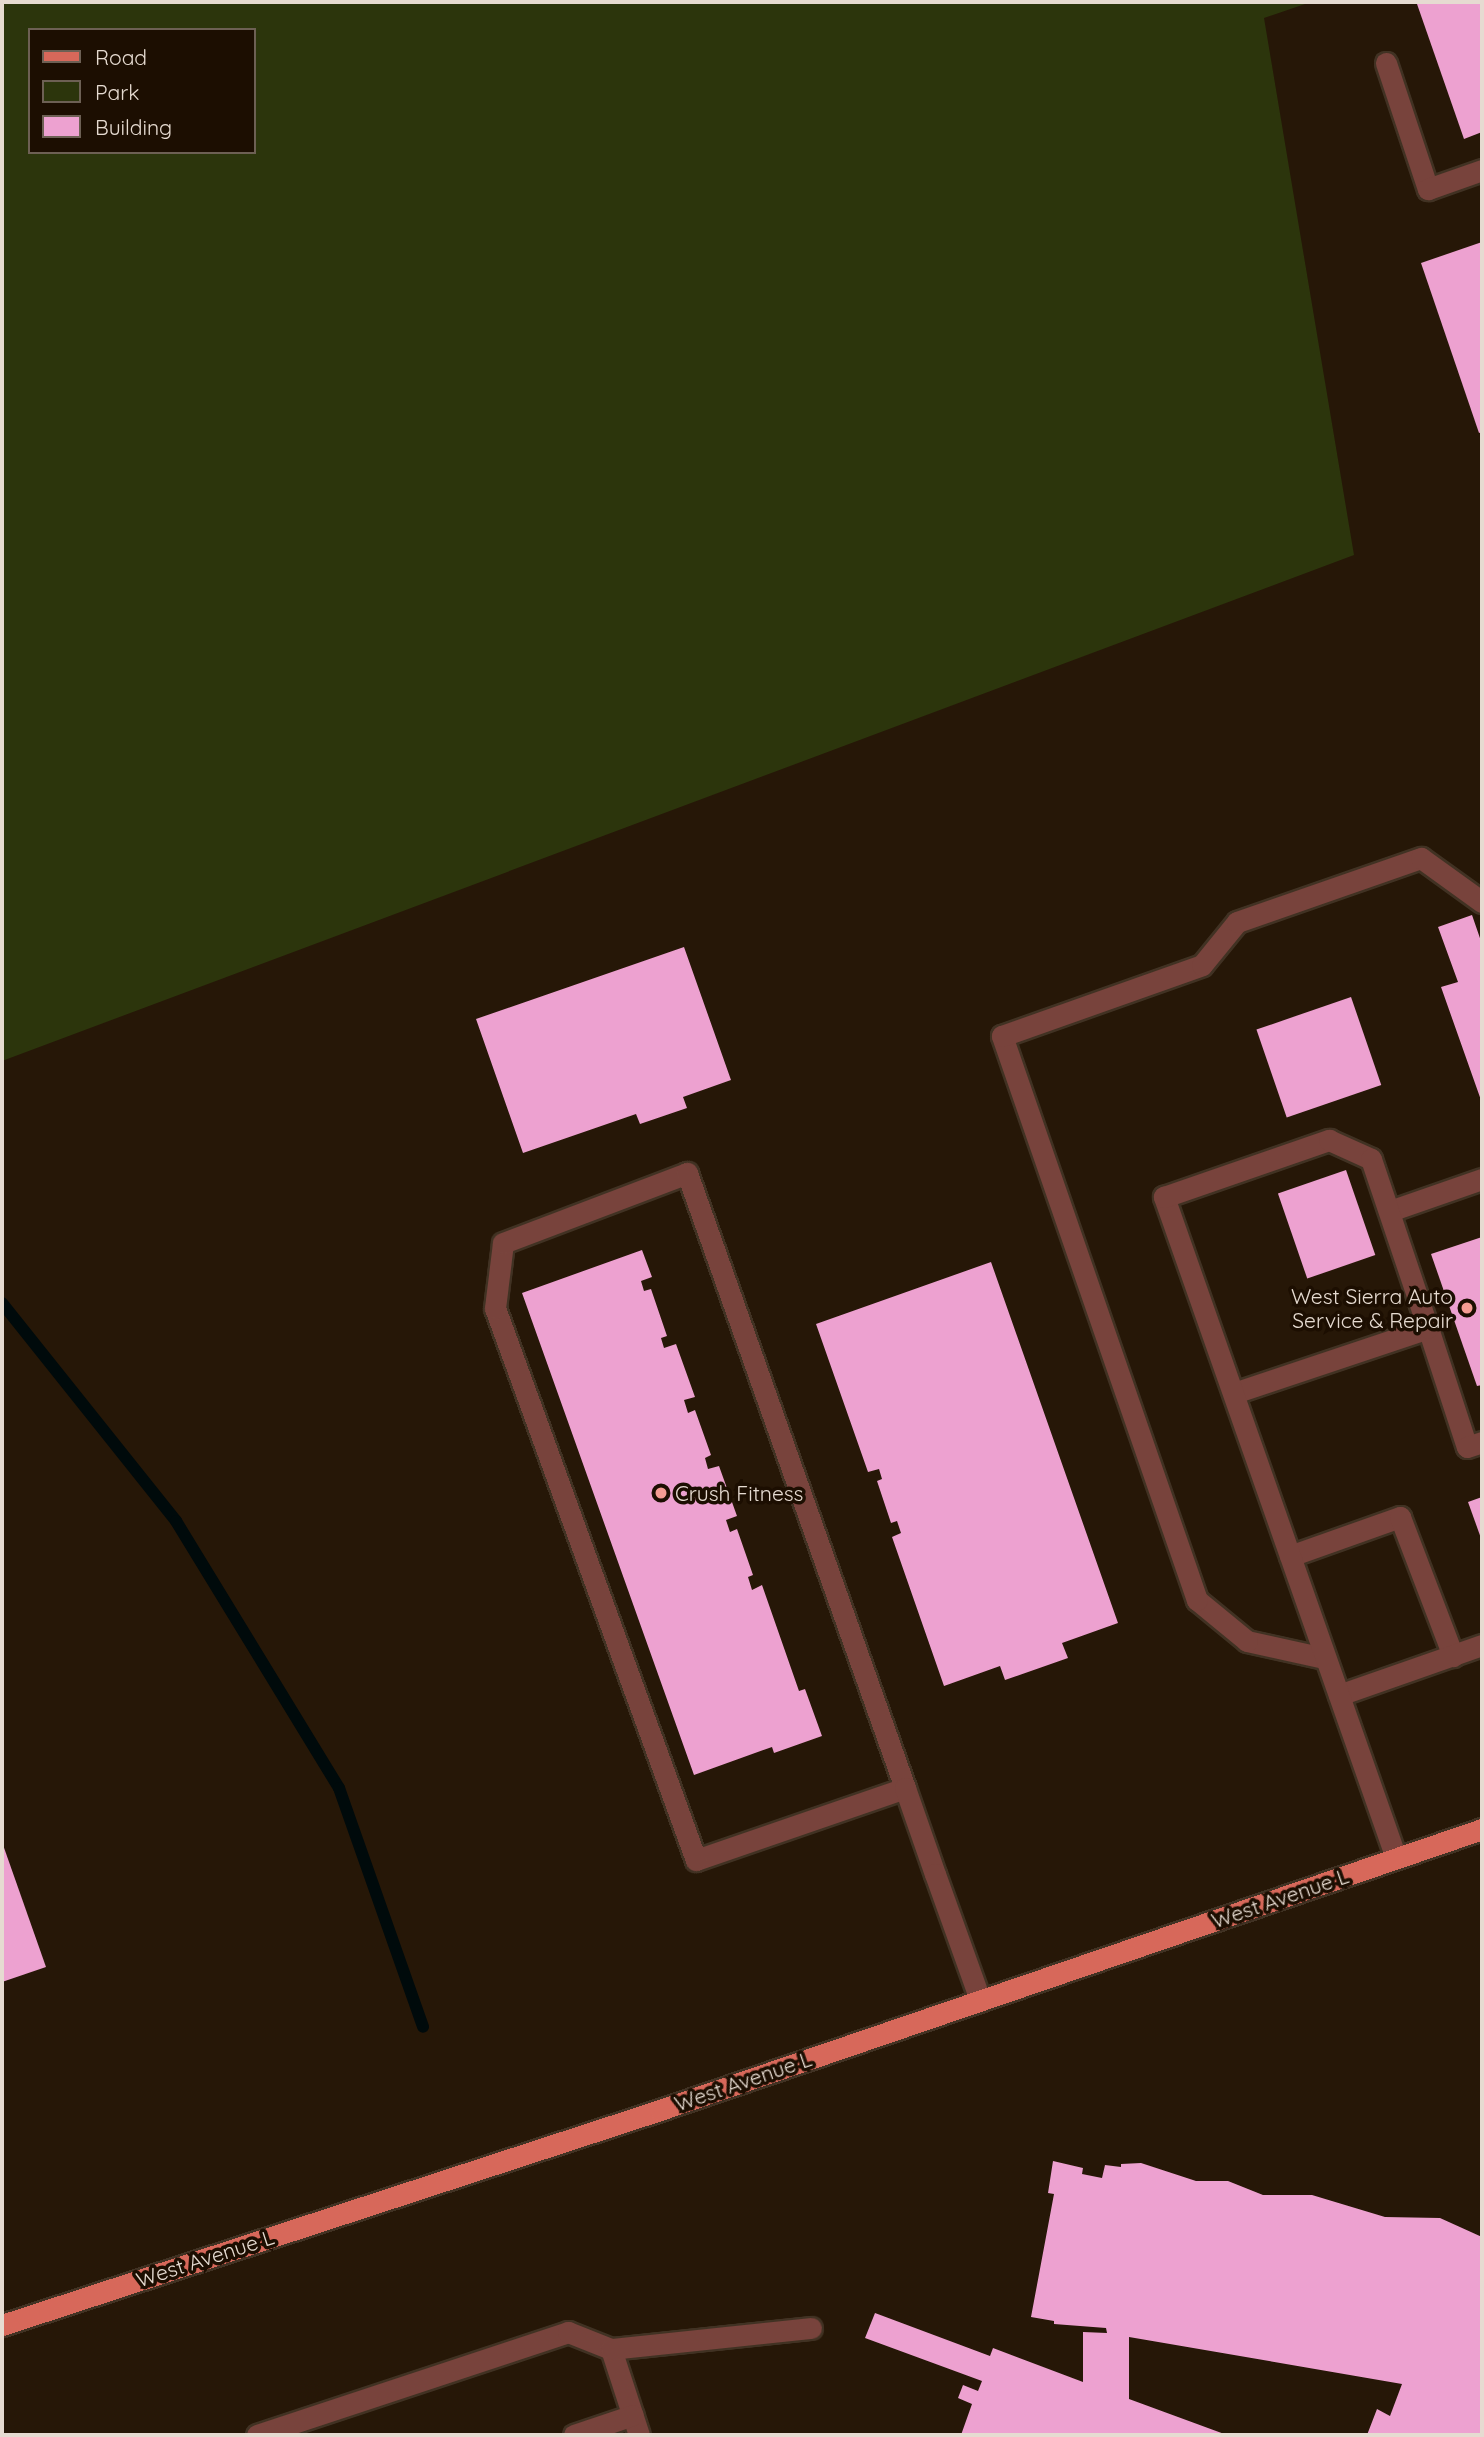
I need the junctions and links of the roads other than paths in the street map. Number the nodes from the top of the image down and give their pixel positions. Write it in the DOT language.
graph roads {
  1 [pos="1386,63"];
  2 [pos="1482,170"];
  3 [pos="1482,902"];
  4 [pos="1482,1180"];
  5 [pos="1390,1210"];
  6 [pos="1428,1328"];
  7 [pos="1234,1393"];
  8 [pos="1475,1444"];
  9 [pos="1290,1556"];
  10 [pos="1482,1645"];
  11 [pos="1453,1656"];
  12 [pos="1324,1658"];
  13 [pos="1339,1695"];
  14 [pos="905,1788"];
  15 [pos="1482,1829"];
  16 [pos="1395,1858"];
  17 [pos="980,2000"];
  18 [pos="2,2325"];
  19 [pos="811,2328"];
  20 [pos="611,2349"];
  21 [pos="636,2425"];
  22 [pos="257,2435"];
  23 [pos="574,2435"];
  1 -- 2 [label="lane"];
  3 -- 12 [label="lane"];
  4 -- 5 [label="lane"];
  5 -- 6 [label="lane"];
  5 -- 7 [label="lane"];
  6 -- 7 [label="lane"];
  6 -- 8 [label="lane"];
  7 -- 9 [label="lane"];
  9 -- 11 [label="lane"];
  9 -- 12 [label="lane"];
  10 -- 11 [label="lane"];
  11 -- 13 [label="lane"];
  12 -- 13 [label="lane"];
  13 -- 16 [label="lane"];
  14 -- 14 [label="lane"];
  14 -- 17 [label="lane"];
  15 -- 16 [label="main road, West Avenue L"];
  16 -- 17 [label="main road, West Avenue L"];
  17 -- 18 [label="main road, West Avenue L"];
  19 -- 20 [label="lane"];
  20 -- 21 [label="lane"];
  20 -- 22 [label="lane"];
  21 -- 23 [label="lane"];
}
